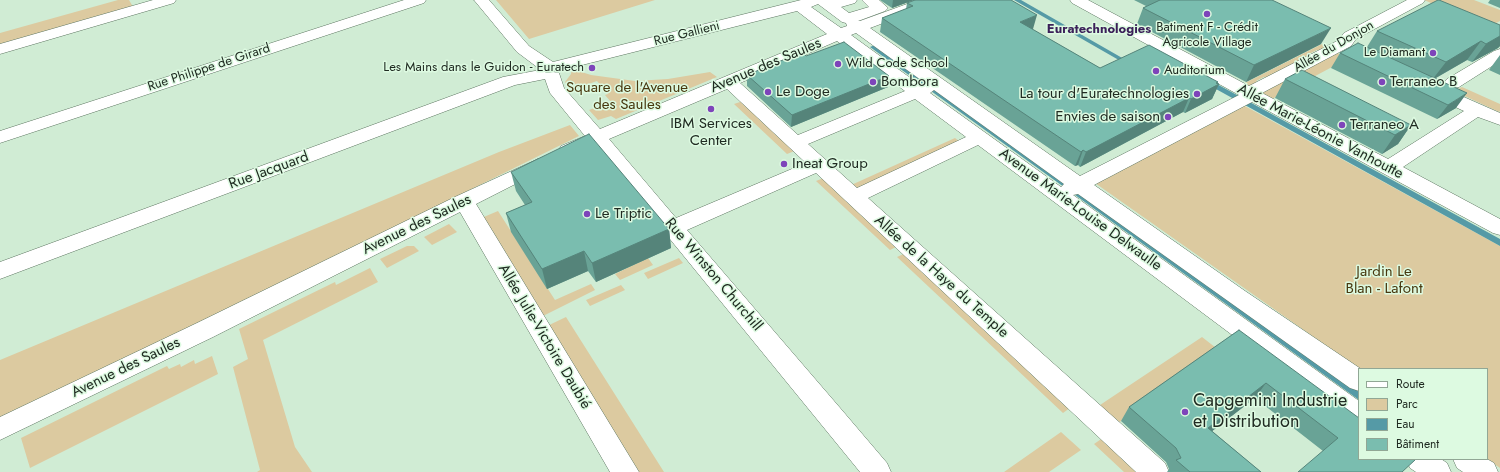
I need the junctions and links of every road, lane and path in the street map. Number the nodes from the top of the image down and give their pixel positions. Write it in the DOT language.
graph roads {
  1 [pos="169,0"];
  2 [pos="418,0"];
  3 [pos="481,0"];
  4 [pos="816,0"];
  5 [pos="850,0"];
  6 [pos="868,0"];
  7 [pos="932,0"];
  8 [pos="1077,0"];
  9 [pos="1423,2"];
  10 [pos="826,3"];
  11 [pos="800,6"];
  12 [pos="850,28"];
  13 [pos="1332,42"];
  14 [pos="0,49"];
  15 [pos="1500,54"];
  16 [pos="1359,55"];
  17 [pos="550,71"];
  18 [pos="730,81"];
  19 [pos="1453,83"];
  20 [pos="1424,86"];
  21 [pos="922,90"];
  22 [pos="1245,99"];
  23 [pos="1477,110"];
  24 [pos="1500,120"];
  25 [pos="0,137"];
  26 [pos="596,137"];
  27 [pos="980,137"];
  28 [pos="795,143"];
  29 [pos="819,165"];
  30 [pos="1388,168"];
  31 [pos="1074,188"];
  32 [pos="854,197"];
  33 [pos="464,201"];
  34 [pos="672,228"];
  35 [pos="1500,228"];
  36 [pos="0,272"];
  37 [pos="1358,381"];
  38 [pos="1358,414"];
  39 [pos="0,429"];
  40 [pos="1420,460"];
  41 [pos="1467,460"];
  42 [pos="625,472"];
  43 [pos="877,472"];
  44 [pos="1155,472"];
  45 [pos="1437,472"];
  46 [pos="1484,472"];
  1 -- 14 [label="street"];
  2 -- 25 [label="street, Rue Philippe de Girard"];
  3 -- 17 [label="street"];
  4 -- 11 [label="street, Rue Gallieni"];
  5 -- 10 [label="street"];
  6 -- 10 [label="street"];
  7 -- 12 [label="street, Avenue des Saules"];
  8 -- 22 [label="street, Allée Marie-Léonie Vanhoutte"];
  9 -- 13 [label="street, Allée du Donjon"];
  11 -- 12 [label="street, Avenue Marie-Louise Delwaulle"];
  11 -- 17 [label="street, Rue Gallieni"];
  12 -- 18 [label="street, Avenue des Saules"];
  12 -- 21 [label="street, Avenue Marie-Louise Delwaulle"];
  12 -- 31 [label="street, Avenue Marie-Louise Delwaulle"];
  13 -- 16 [label="street"];
  13 -- 22 [label="street, Allée du Donjon"];
  15 -- 19 [label="street"];
  17 -- 26 [label="street, Rue Winston Churchill"];
  17 -- 36 [label="street, Rue Jacquard"];
  18 -- 26 [label="street, Avenue des Saules"];
  18 -- 28 [label="street, Allée de la Haye du Temple"];
  20 -- 23 [label="street"];
  21 -- 27 [label="street, Avenue Marie-Louise Delwaulle"];
  21 -- 28 [label="street"];
  22 -- 30 [label="street, Allée Marie-Léonie Vanhoutte"];
  22 -- 31 [label="street, Allée du Donjon"];
  23 -- 24 [label="street"];
  23 -- 30 [label="street"];
  26 -- 33 [label="street, Avenue des Saules"];
  26 -- 34 [label="street, Rue Winston Churchill"];
  27 -- 32 [label="street"];
  27 -- 38 [label="street, Avenue Marie-Louise Delwaulle"];
  28 -- 29 [label="street, Allée de la Haye du Temple"];
  29 -- 32 [label="street, Allée de la Haye du Temple"];
  29 -- 34 [label="street"];
  30 -- 35 [label="street, Allée Marie-Léonie Vanhoutte"];
  31 -- 37 [label="street, Avenue Marie-Louise Delwaulle"];
  32 -- 44 [label="street, Allée de la Haye du Temple"];
  33 -- 39 [label="street, Avenue des Saules"];
  33 -- 42 [label="street, Allée Julie-Victoire Daubié"];
  34 -- 43 [label="street, Rue Winston Churchill"];
  40 -- 45 [label="street"];
  41 -- 46 [label="street"];
}
